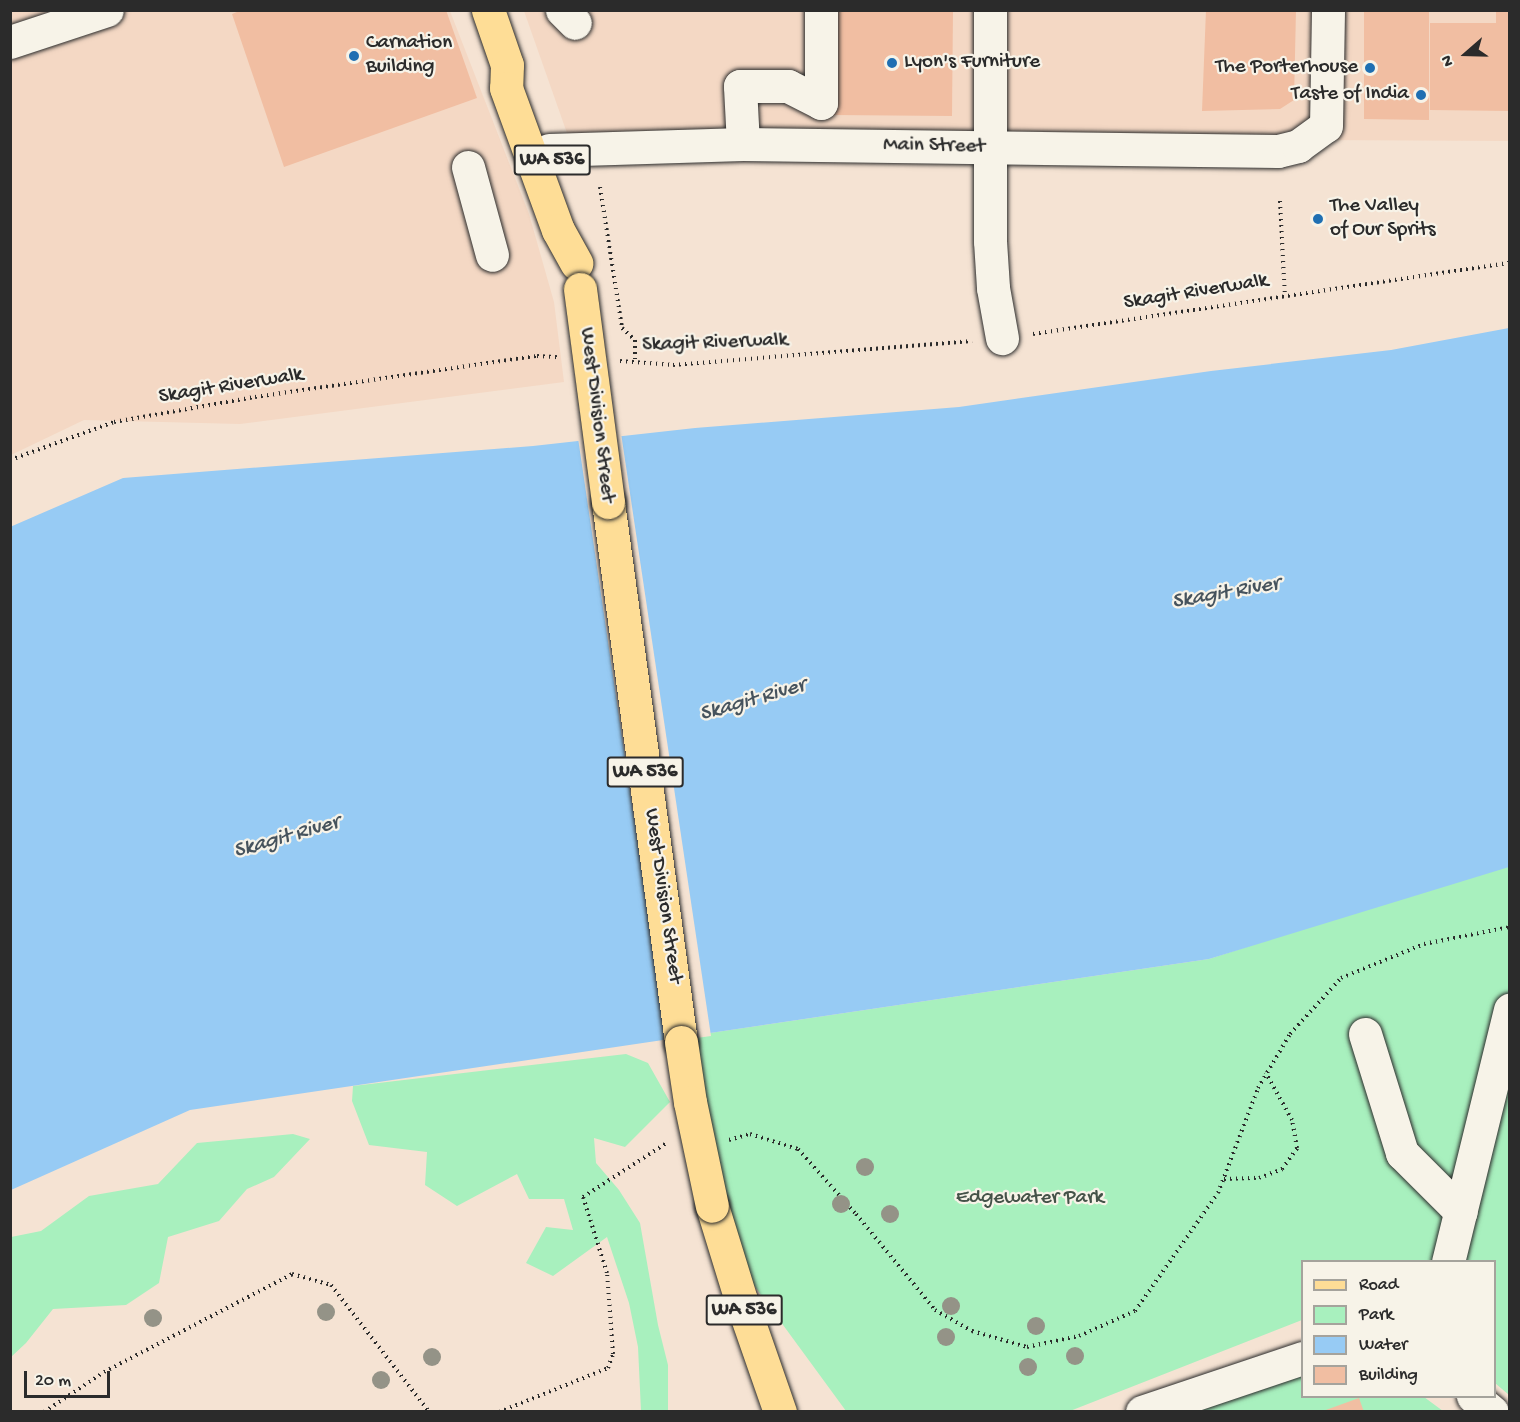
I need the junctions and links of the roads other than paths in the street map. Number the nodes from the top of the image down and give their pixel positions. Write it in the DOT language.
graph roads {
  1 [pos="107,10"];
  2 [pos="488,10"];
  3 [pos="821,10"];
  4 [pos="990,10"];
  5 [pos="1328,10"];
  6 [pos="23,29"];
  7 [pos="507,65"];
  8 [pos="743,144"];
  9 [pos="991,148"];
  10 [pos="549,150"];
  11 [pos="468,167"];
  12 [pos="492,255"];
  13 [pos="578,276"];
  14 [pos="1002,338"];
  15 [pos="1509,1010"];
  16 [pos="1365,1034"];
  17 [pos="1461,1212"];
  18 [pos="1449,1260"];
  19 [pos="1301,1358"];
  20 [pos="1475,1398"];
  21 [pos="780,1412"];
  22 [pos="1142,1412"];
  23 [pos="1492,1412"];
  1 -- 6 [label="street"];
  2 -- 7 [label="main road, West Division Street / WA 536"];
  3 -- 8 [label="street"];
  4 -- 9 [label="street"];
  5 -- 9 [label="street, Main Street"];
  7 -- 10 [label="main road, West Division Street / WA 536"];
  7 -- 13 [label="main road, West Division Street / WA 536"];
  8 -- 9 [label="street, Main Street"];
  8 -- 10 [label="street, Main Street"];
  9 -- 14 [label="street"];
  10 -- 13 [label="main road, West Division Street / WA 536"];
  11 -- 12 [label="street"];
  13 -- 21 [label="main road, West Division Street / WA 536, bridge"];
  15 -- 17 [label="street"];
  16 -- 17 [label="street"];
  17 -- 18 [label="street"];
  19 -- 22 [label="street"];
  20 -- 23 [label="street"];
}
